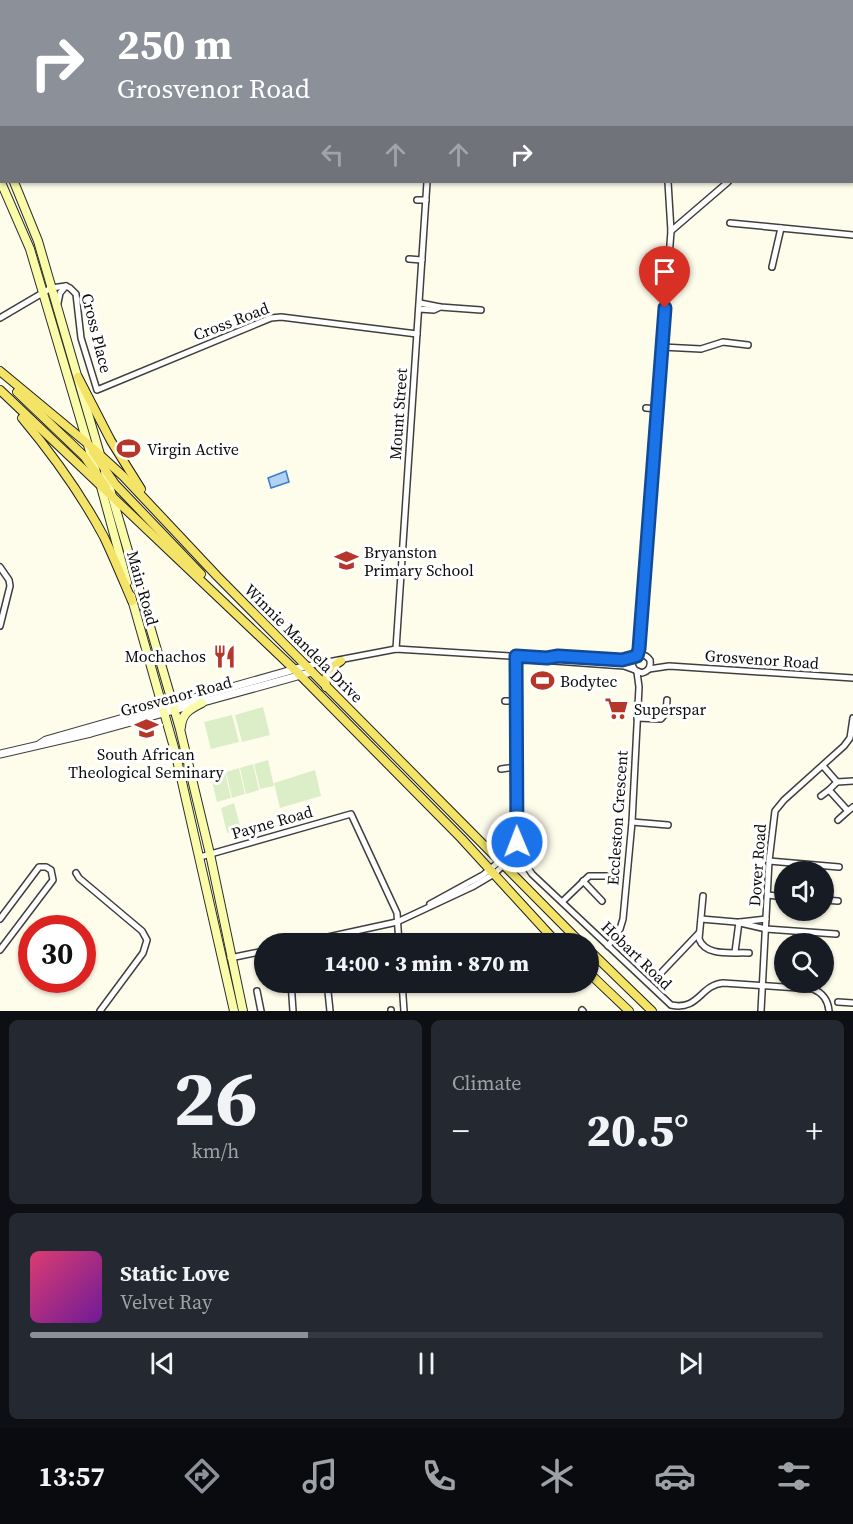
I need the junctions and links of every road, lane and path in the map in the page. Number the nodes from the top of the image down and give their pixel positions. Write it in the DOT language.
graph roads {
  1 [pos="14,183"];
  2 [pos="427,183"];
  3 [pos="668,183"];
  4 [pos="727,183"];
  5 [pos="3,189"];
  6 [pos="417,200"];
  7 [pos="426,200"];
  8 [pos="730,223"];
  9 [pos="781,228"];
  10 [pos="671,231"];
  11 [pos="853,235"];
  12 [pos="409,259"];
  13 [pos="422,260"];
  14 [pos="772,267"];
  15 [pos="66,286"];
  16 [pos="51,288"];
  17 [pos="43,292"];
  18 [pos="57,306"];
  19 [pos="419,306"];
  20 [pos="481,310"];
  21 [pos="0,318"];
  22 [pos="417,334"];
  23 [pos="748,345"];
  24 [pos="662,347"];
  25 [pos="0,373"];
  26 [pos="78,377"];
  27 [pos="98,390"];
  28 [pos="1,391"];
  29 [pos="646,408"];
  30 [pos="657,409"];
  31 [pos="88,444"];
  32 [pos="100,454"];
  33 [pos="100,471"];
  34 [pos="101,487"];
  35 [pos="112,498"];
  36 [pos="152,506"];
  37 [pos="0,567"];
  38 [pos="132,601"];
  39 [pos="230,608"];
  40 [pos="0,626"];
  41 [pos="641,630"];
  42 [pos="396,649"];
  43 [pos="516,656"];
  44 [pos="636,656"];
  45 [pos="647,656"];
  46 [pos="547,658"];
  47 [pos="341,661"];
  48 [pos="669,666"];
  49 [pos="312,668"];
  50 [pos="636,671"];
  51 [pos="647,671"];
  52 [pos="298,673"];
  53 [pos="853,678"];
  54 [pos="326,687"];
  55 [pos="639,687"];
  56 [pos="667,700"];
  57 [pos="505,701"];
  58 [pos="515,701"];
  59 [pos="202,703"];
  60 [pos="174,707"];
  61 [pos="164,710"];
  62 [pos="637,718"];
  63 [pos="853,718"];
  64 [pos="180,729"];
  65 [pos="851,740"];
  66 [pos="0,754"];
  67 [pos="823,766"];
  68 [pos="516,767"];
  69 [pos="501,769"];
  70 [pos="853,781"];
  71 [pos="837,782"];
  72 [pos="829,790"];
  73 [pos="820,796"];
  74 [pos="851,809"];
  75 [pos="838,820"];
  76 [pos="632,822"];
  77 [pos="668,825"];
  78 [pos="517,842"];
  79 [pos="210,854"];
  80 [pos="200,857"];
  81 [pos="504,861"];
  82 [pos="770,861"];
  83 [pos="838,867"];
  84 [pos="492,872"];
  85 [pos="76,873"];
  86 [pos="606,876"];
  87 [pos="583,881"];
  88 [pos="768,895"];
  89 [pos="703,896"];
  90 [pos="774,896"];
  91 [pos="602,901"];
  92 [pos="834,901"];
  93 [pos="838,901"];
  94 [pos="561,902"];
  95 [pos="0,919"];
  96 [pos="701,919"];
  97 [pos="766,919"];
  98 [pos="397,922"];
  99 [pos="738,922"];
  100 [pos="766,929"];
  101 [pos="354,933"];
  102 [pos="398,933"];
  103 [pos="548,933"];
  104 [pos="572,933"];
  105 [pos="699,933"];
  106 [pos="836,934"];
  107 [pos="608,946"];
  108 [pos="0,950"];
  109 [pos="735,952"];
  110 [pos="254,953"];
  111 [pos="748,953"];
  112 [pos="232,958"];
  113 [pos="223,960"];
  114 [pos="599,960"];
  115 [pos="659,975"];
  116 [pos="599,982"];
  117 [pos="762,986"];
  118 [pos="257,993"];
  119 [pos="292,993"];
  120 [pos="328,993"];
  121 [pos="403,993"];
  122 [pos="838,1002"];
  123 [pos="853,1003"];
  124 [pos="99,1011"];
  125 [pos="234,1011"];
  126 [pos="243,1011"];
  127 [pos="261,1011"];
  128 [pos="293,1011"];
  129 [pos="330,1011"];
  130 [pos="404,1011"];
  131 [pos="629,1011"];
  132 [pos="652,1011"];
  133 [pos="761,1011"];
  134 [pos="829,1011"];
  1 -- 16 [label="main road, Main Road"];
  2 -- 7 [label="street, Mount Street"];
  3 -- 10 [label="street"];
  4 -- 10 [label="street"];
  5 -- 17 [label="main road"];
  6 -- 7 [label="street"];
  7 -- 13 [label="street, Mount Street"];
  8 -- 9 [label="street"];
  9 -- 11 [label="street"];
  9 -- 14 [label="street"];
  10 -- 24 [label="street"];
  12 -- 13 [label="street"];
  13 -- 19 [label="street, Mount Street"];
  15 -- 16 [label="street, Cross Place"];
  15 -- 18 [label="street, Cross Place"];
  15 -- 27 [label="street, Cross Place"];
  16 -- 17 [label="street, Cross Place"];
  16 -- 18 [label="main road, Main Road"];
  17 -- 21 [label="street, Cross Place"];
  17 -- 31 [label="main road"];
  18 -- 26 [label="main road, Main Road"];
  19 -- 20 [label="street"];
  19 -- 22 [label="street, Mount Street"];
  22 -- 27 [label="street, Cross Road"];
  22 -- 42 [label="street, Mount Street"];
  23 -- 24 [label="street"];
  24 -- 30 [label="street"];
  25 -- 31 [label="main road, Winnie Mandela Drive"];
  25 -- 33 [label="main road"];
  26 -- 32 [label="main road, Main Road"];
  26 -- 36 [label="main road"];
  28 -- 34 [label="main road, Winnie Mandela Drive"];
  28 -- 38 [label="main road"];
  29 -- 30 [label="street"];
  30 -- 41 [label="street"];
  31 -- 32 [label="main road, Winnie Mandela Drive"];
  31 -- 33 [label="main road"];
  32 -- 33 [label="main road, Main Road"];
  32 -- 36 [label="main road, Winnie Mandela Drive"];
  33 -- 34 [label="main road, Main Road"];
  33 -- 35 [label="main road"];
  33 -- 39 [label="main road"];
  34 -- 35 [label="main road, Winnie Mandela Drive"];
  34 -- 38 [label="main road, Main Road"];
  35 -- 39 [label="main road, Winnie Mandela Drive"];
  35 -- 60 [label="main road, Main Road"];
  36 -- 49 [label="main road, Winnie Mandela Drive"];
  37 -- 40 [label="street"];
  38 -- 61 [label="main road, Main Road"];
  39 -- 52 [label="main road, Winnie Mandela Drive"];
  41 -- 44 [label="street"];
  41 -- 45 [label="street"];
  42 -- 43 [label="street, Grosvenor Road"];
  42 -- 47 [label="street, Grosvenor Road"];
  43 -- 46 [label="street, Grosvenor Road"];
  43 -- 58 [label="street, Hobart Road"];
  44 -- 45 [label="street"];
  44 -- 46 [label="street, Grosvenor Road"];
  44 -- 50 [label="street"];
  45 -- 48 [label="street, Grosvenor Road"];
  45 -- 51 [label="street"];
  46 -- 50 [label="street, Grosvenor Road"];
  47 -- 49 [label="street, Grosvenor Road"];
  47 -- 54 [label="main road"];
  48 -- 51 [label="street, Grosvenor Road"];
  48 -- 53 [label="street, Grosvenor Road"];
  49 -- 52 [label="street, Grosvenor Road"];
  49 -- 54 [label="main road, Winnie Mandela Drive"];
  50 -- 51 [label="street"];
  50 -- 55 [label="street, Eccleston Crescent"];
  51 -- 55 [label="street, Eccleston Crescent"];
  52 -- 59 [label="street, Grosvenor Road"];
  52 -- 60 [label="street, Grosvenor Road"];
  52 -- 84 [label="main road, Winnie Mandela Drive"];
  54 -- 81 [label="main road, Winnie Mandela Drive"];
  55 -- 62 [label="street, Eccleston Crescent"];
  56 -- 62 [label="street"];
  57 -- 58 [label="street"];
  58 -- 68 [label="street, Hobart Road"];
  59 -- 60 [label="street, Grosvenor Road"];
  59 -- 64 [label="main road"];
  60 -- 61 [label="street, Grosvenor Road"];
  60 -- 64 [label="main road, Main Road"];
  61 -- 66 [label="street, Grosvenor Road"];
  61 -- 80 [label="main road, Main Road"];
  62 -- 76 [label="street, Eccleston Crescent"];
  63 -- 65 [label="street, Dover Road"];
  64 -- 79 [label="main road, Main Road"];
  65 -- 67 [label="street, Dover Road"];
  67 -- 71 [label="street"];
  67 -- 82 [label="street, Dover Road"];
  68 -- 69 [label="street"];
  68 -- 78 [label="street, Hobart Road"];
  70 -- 71 [label="street"];
  71 -- 72 [label="street"];
  72 -- 73 [label="street"];
  72 -- 74 [label="street"];
  74 -- 75 [label="street"];
  76 -- 77 [label="street"];
  76 -- 107 [label="street, Eccleston Crescent"];
  78 -- 81 [label="street"];
  78 -- 94 [label="street, Hobart Road"];
  79 -- 80 [label="street, Payne Road"];
  79 -- 98 [label="street, Payne Road"];
  79 -- 112 [label="main road, Main Road"];
  80 -- 113 [label="main road, Main Road"];
  81 -- 84 [label="street"];
  81 -- 104 [label="main road, Winnie Mandela Drive"];
  82 -- 83 [label="street"];
  82 -- 88 [label="street, Dover Road"];
  84 -- 98 [label="street"];
  84 -- 103 [label="main road, Winnie Mandela Drive"];
  85 -- 124 [label="street"];
  86 -- 87 [label="street"];
  87 -- 91 [label="street"];
  87 -- 94 [label="street"];
  88 -- 90 [label="street"];
  88 -- 97 [label="street, Dover Road"];
  89 -- 96 [label="street"];
  92 -- 93 [label="street"];
  94 -- 107 [label="street, Hobart Road"];
  95 -- 108 [label="street"];
  96 -- 99 [label="street"];
  96 -- 105 [label="street"];
  97 -- 99 [label="street"];
  97 -- 100 [label="street, Dover Road"];
  98 -- 101 [label="street"];
  98 -- 102 [label="street"];
  99 -- 100 [label="street"];
  99 -- 109 [label="street"];
  100 -- 106 [label="street"];
  100 -- 117 [label="street, Dover Road"];
  105 -- 109 [label="street"];
  105 -- 115 [label="street"];
  107 -- 117 [label="street, Hobart Road"];
  109 -- 111 [label="street"];
  110 -- 112 [label="street"];
  112 -- 113 [label="street"];
  112 -- 126 [label="main road, Main Road"];
  113 -- 125 [label="main road, Main Road"];
  114 -- 132 [label="main road"];
  116 -- 131 [label="main road"];
  117 -- 133 [label="street, Dover Road"];
  117 -- 134 [label="street, Hobart Road"];
  118 -- 127 [label="street"];
  119 -- 128 [label="street"];
  120 -- 129 [label="street"];
  121 -- 130 [label="street"];
  122 -- 123 [label="street"];
}
